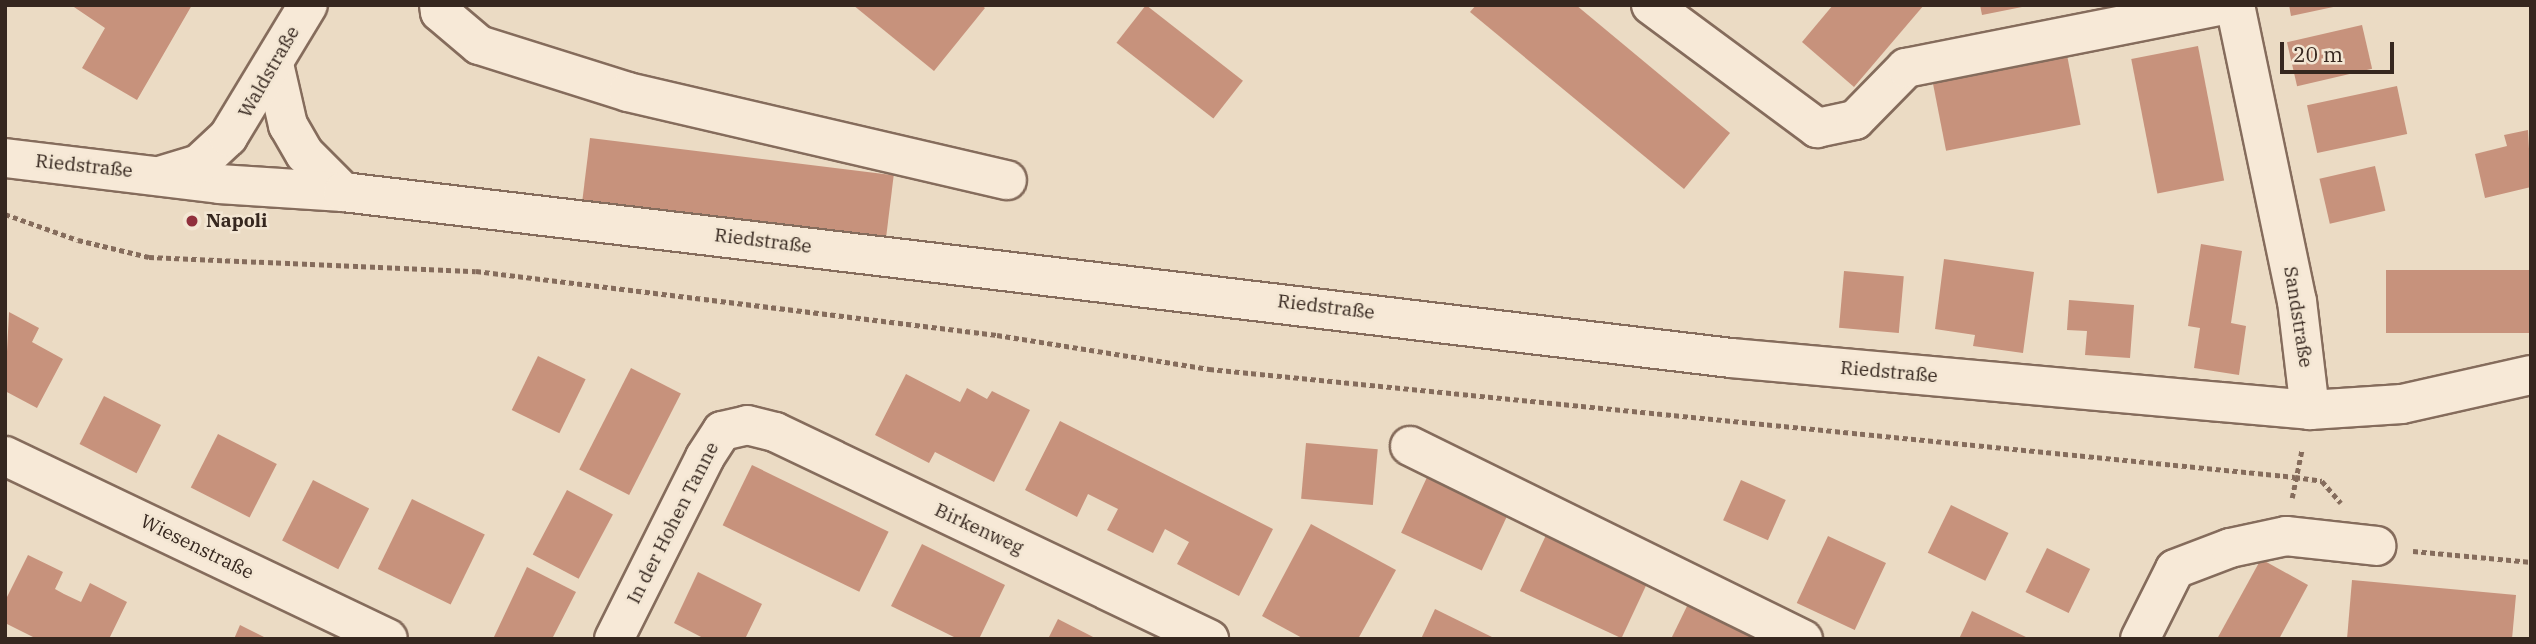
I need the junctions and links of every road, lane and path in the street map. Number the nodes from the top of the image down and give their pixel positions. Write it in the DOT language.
graph roads {
  1 [pos="308,5"];
  2 [pos="439,5"];
  3 [pos="1651,5"];
  4 [pos="2225,5"];
  5 [pos="2235,5"];
  6 [pos="274,64"];
  7 [pos="228,137"];
  8 [pos="5,158"];
  9 [pos="163,175"];
  10 [pos="1007,180"];
  11 [pos="343,192"];
  12 [pos="5,214"];
  13 [pos="2531,375"];
  14 [pos="2310,410"];
  15 [pos="747,425"];
  16 [pos="1410,446"];
  17 [pos="5,456"];
  18 [pos="2295,477"];
  19 [pos="2376,546"];
  20 [pos="2531,562"];
  21 [pos="387,638"];
  22 [pos="614,639"];
  23 [pos="1209,639"];
  24 [pos="1803,639"];
  25 [pos="2140,639"];
  1 -- 6 [label="street, Waldstraße"];
  2 -- 10 [label="street"];
  3 -- 4 [label="street"];
  5 -- 14 [label="street, Sandstraße"];
  6 -- 7 [label="street, Waldstraße"];
  6 -- 11 [label="street"];
  7 -- 9 [label="street, Riedstraße"];
  8 -- 9 [label="street, Riedstraße"];
  9 -- 11 [label="street, Riedstraße"];
  11 -- 14 [label="street, Riedstraße"];
  12 -- 18 [label="path"];
  13 -- 14 [label="street"];
  15 -- 22 [label="street, In der Hohen Tanne"];
  15 -- 23 [label="street, Birkenweg"];
  16 -- 24 [label="street"];
  17 -- 21 [label="street, Wiesenstraße"];
  19 -- 20 [label="path"];
  19 -- 25 [label="street"];
}
